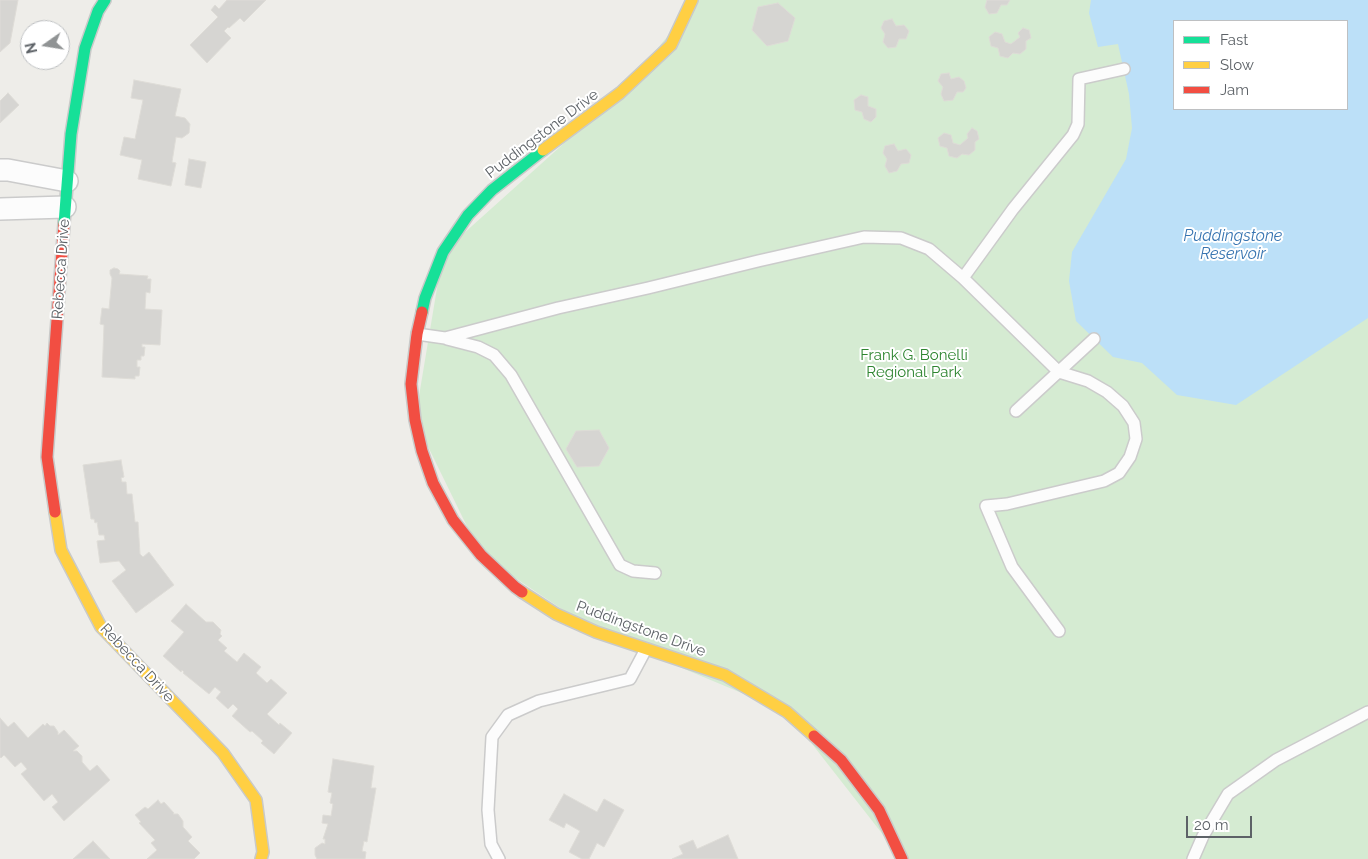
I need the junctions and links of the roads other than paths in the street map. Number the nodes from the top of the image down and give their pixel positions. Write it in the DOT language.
graph roads {
  1 [pos="105,0"];
  2 [pos="692,0"];
  3 [pos="1124,69"];
  4 [pos="0,170"];
  5 [pos="67,181"];
  6 [pos="65,207"];
  7 [pos="0,209"];
  8 [pos="963,278"];
  9 [pos="417,334"];
  10 [pos="445,338"];
  11 [pos="1094,339"];
  12 [pos="1059,372"];
  13 [pos="1016,411"];
  14 [pos="655,573"];
  15 [pos="1059,631"];
  16 [pos="646,649"];
  17 [pos="1368,712"];
  18 [pos="260,859"];
  19 [pos="500,859"];
  20 [pos="902,859"];
  21 [pos="1193,859"];
  1 -- 5 [label="street, Rebecca Drive"];
  2 -- 9 [label="street, Puddingstone Drive"];
  3 -- 8 [label="lane"];
  4 -- 5 [label="street"];
  5 -- 6 [label="street, Rebecca Drive"];
  6 -- 7 [label="street, Rebecca Drive"];
  6 -- 18 [label="street, Rebecca Drive"];
  8 -- 10 [label="lane"];
  8 -- 12 [label="lane"];
  9 -- 10 [label="lane"];
  9 -- 16 [label="street, Puddingstone Drive"];
  10 -- 14 [label="lane"];
  11 -- 12 [label="lane"];
  12 -- 13 [label="lane"];
  12 -- 15 [label="lane"];
  16 -- 19 [label="lane"];
  16 -- 20 [label="street, Puddingstone Drive"];
  17 -- 21 [label="lane"];
}
